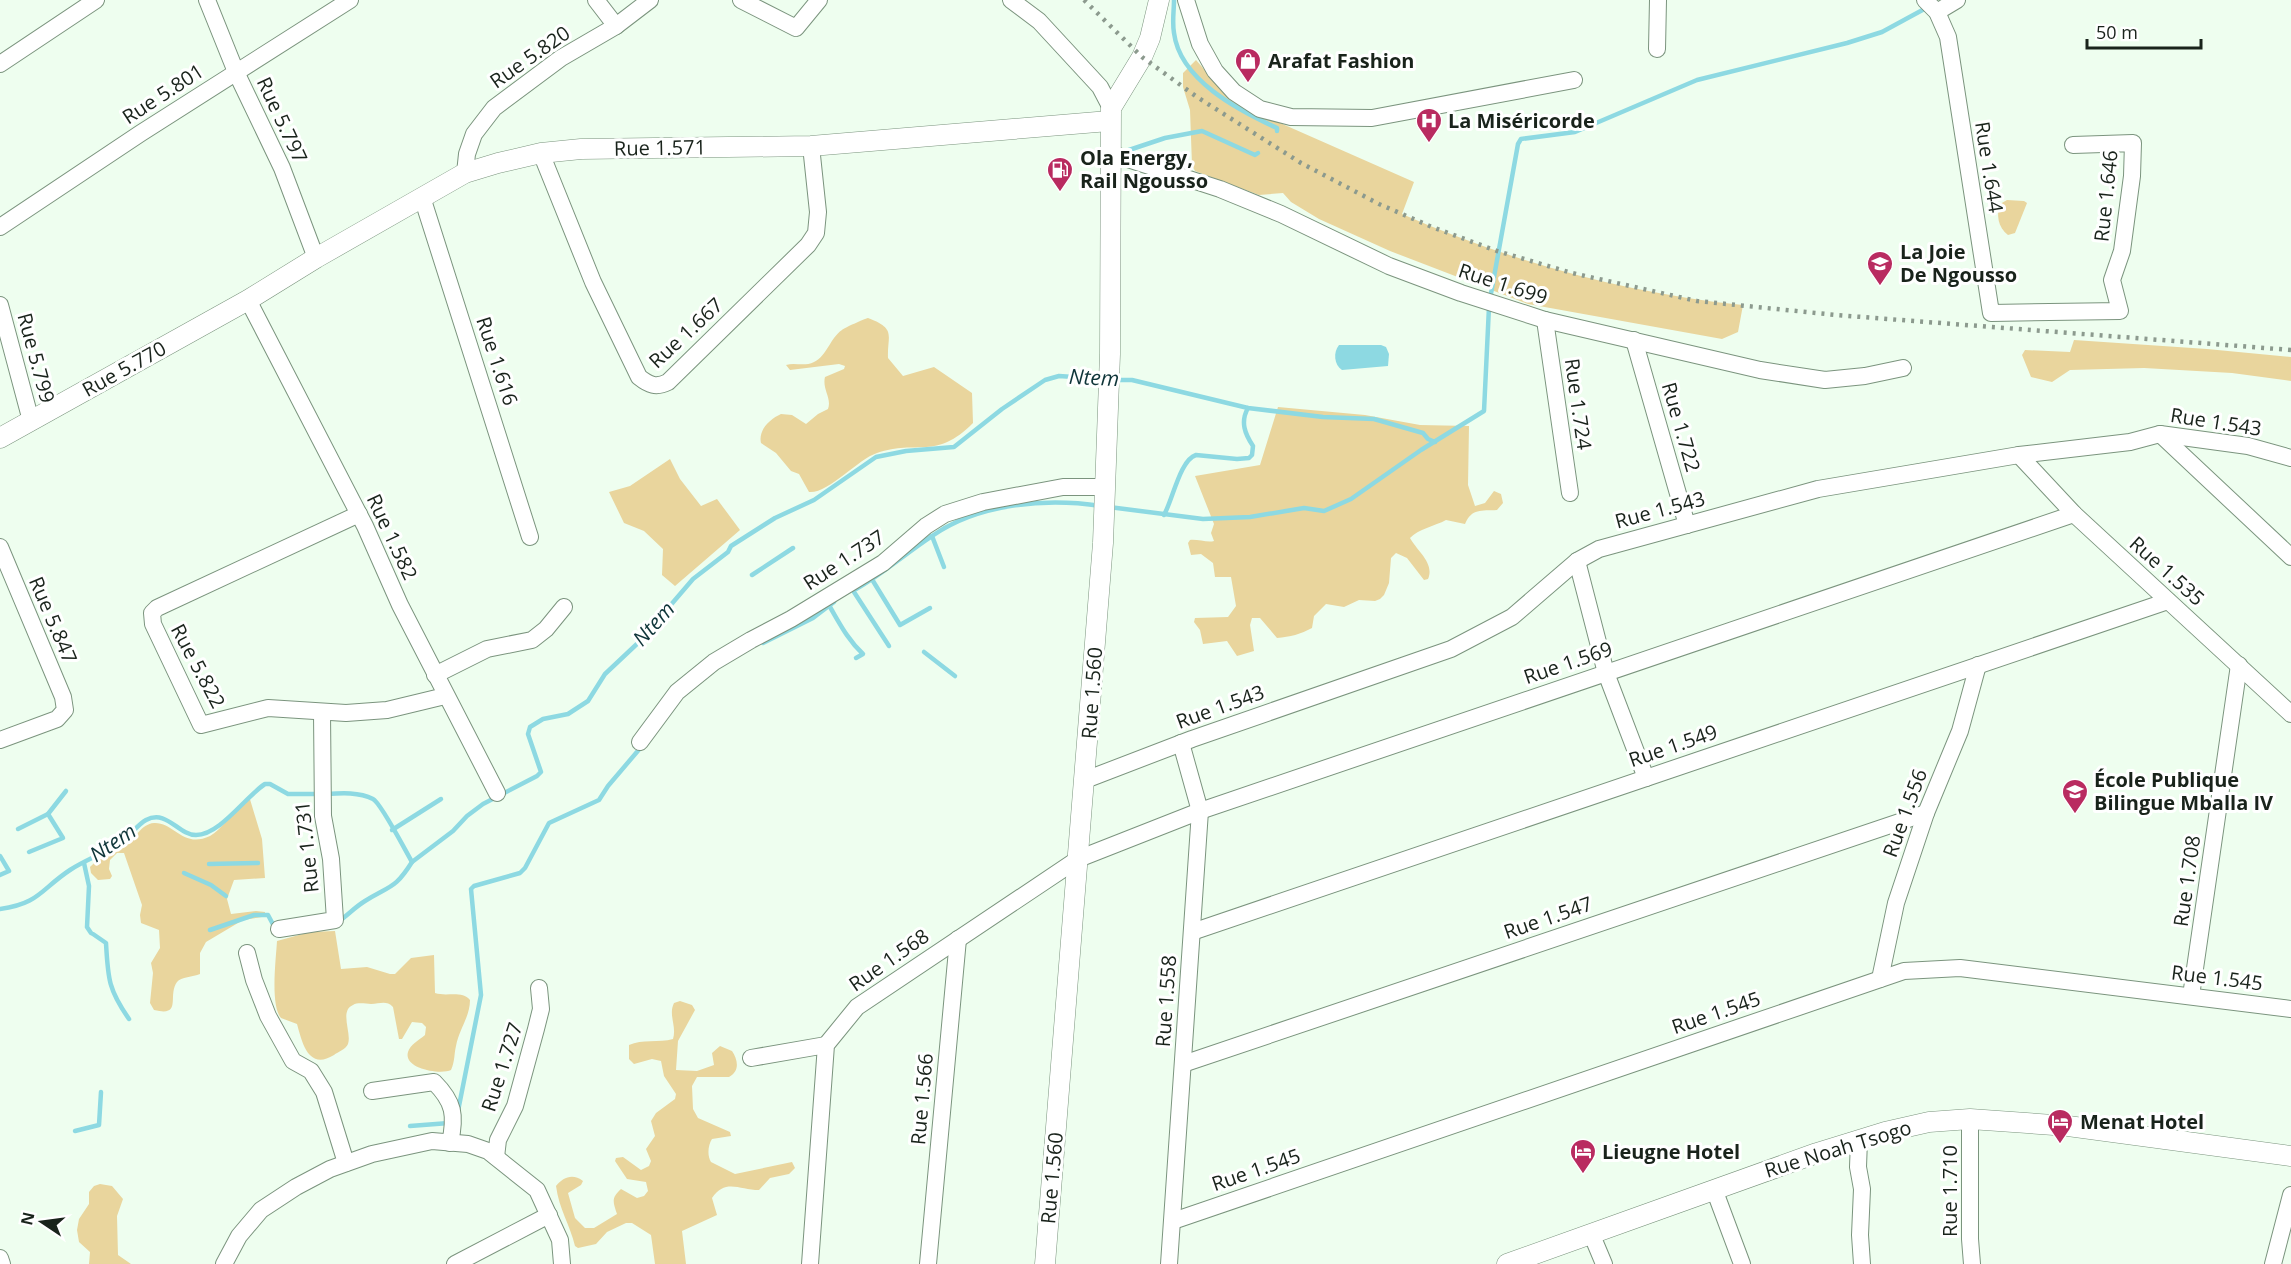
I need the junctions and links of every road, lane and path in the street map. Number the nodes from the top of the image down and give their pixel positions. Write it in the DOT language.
graph roads {
  1 [pos="96,0"];
  2 [pos="207,0"];
  3 [pos="596,0"];
  4 [pos="650,0"];
  5 [pos="741,0"];
  6 [pos="819,0"];
  7 [pos="1011,0"];
  8 [pos="1159,0"];
  9 [pos="1186,0"];
  10 [pos="1658,0"];
  11 [pos="1957,0"];
  12 [pos="341,2"];
  13 [pos="1931,6"];
  14 [pos="616,26"];
  15 [pos="1657,49"];
  16 [pos="0,64"];
  17 [pos="236,72"];
  18 [pos="1574,80"];
  19 [pos="1110,114"];
  20 [pos="2073,145"];
  21 [pos="811,146"];
  22 [pos="541,153"];
  23 [pos="1109,153"];
  24 [pos="465,173"];
  25 [pos="422,197"];
  26 [pos="0,227"];
  27 [pos="316,258"];
  28 [pos="248,300"];
  29 [pos="0,305"];
  30 [pos="2120,311"];
  31 [pos="1545,320"];
  32 [pos="1634,340"];
  33 [pos="1903,368"];
  34 [pos="31,421"];
  35 [pos="2160,434"];
  36 [pos="0,438"];
  37 [pos="2019,455"];
  38 [pos="2291,458"];
  39 [pos="1105,487"];
  40 [pos="1570,493"];
  41 [pos="358,514"];
  42 [pos="2074,514"];
  43 [pos="1687,525"];
  44 [pos="530,537"];
  45 [pos="0,548"];
  46 [pos="2291,557"];
  47 [pos="1577,561"];
  48 [pos="2168,600"];
  49 [pos="564,607"];
  50 [pos="1978,665"];
  51 [pos="2239,665"];
  52 [pos="1606,673"];
  53 [pos="435,675"];
  54 [pos="446,696"];
  55 [pos="322,713"];
  56 [pos="2291,714"];
  57 [pos="0,740"];
  58 [pos="640,742"];
  59 [pos="1181,743"];
  60 [pos="1646,778"];
  61 [pos="1085,780"];
  62 [pos="497,793"];
  63 [pos="1200,811"];
  64 [pos="1926,813"];
  65 [pos="1078,859"];
  66 [pos="279,929"];
  67 [pos="1192,932"];
  68 [pos="958,939"];
  69 [pos="247,953"];
  70 [pos="1880,979"];
  71 [pos="539,988"];
  72 [pos="2192,996"];
  73 [pos="2291,1009"];
  74 [pos="826,1046"];
  75 [pos="751,1058"];
  76 [pos="1183,1064"];
  77 [pos="372,1091"];
  78 [pos="1970,1119"];
  79 [pos="1859,1140"];
  80 [pos="450,1143"];
  81 [pos="2291,1156"];
  82 [pos="496,1157"];
  83 [pos="346,1163"];
  84 [pos="1714,1189"];
  85 [pos="2291,1195"];
  86 [pos="549,1215"];
  87 [pos="1173,1221"];
  88 [pos="1591,1233"];
  89 [pos="0,1258"];
  90 [pos="2,1264"];
  91 [pos="224,1264"];
  92 [pos="455,1264"];
  93 [pos="562,1264"];
  94 [pos="810,1264"];
  95 [pos="928,1264"];
  96 [pos="1045,1264"];
  97 [pos="1169,1264"];
  98 [pos="1507,1264"];
  99 [pos="1604,1264"];
  100 [pos="1742,1264"];
  101 [pos="1862,1264"];
  102 [pos="1972,1264"];
  103 [pos="2273,1264"];
  1 -- 16 [label="street"];
  2 -- 17 [label="street, Rue 5.797"];
  3 -- 14 [label="street"];
  4 -- 14 [label="street, Rue 5.820"];
  5 -- 6 [label="street"];
  7 -- 19 [label="street"];
  8 -- 19 [label="main road"];
  9 -- 18 [label="street"];
  10 -- 15 [label="street"];
  11 -- 13 [label="street"];
  12 -- 17 [label="street, Rue 5.801"];
  13 -- 30 [label="street, Rue 1.644"];
  14 -- 24 [label="street, Rue 5.820"];
  17 -- 26 [label="street, Rue 5.801"];
  17 -- 27 [label="street, Rue 5.797"];
  19 -- 21 [label="main road, Rue 1.571"];
  19 -- 23 [label="main road, Rue 1.560"];
  20 -- 30 [label="street, Rue 1.646"];
  21 -- 22 [label="main road, Rue 1.571"];
  21 -- 22 [label="street, Rue 1.667"];
  22 -- 24 [label="main road, Rue 1.571"];
  23 -- 31 [label="street, Rue 1.699"];
  23 -- 39 [label="main road, Rue 1.560"];
  24 -- 25 [label="main road, Rue 1.571"];
  25 -- 27 [label="main road, Rue 1.571"];
  25 -- 44 [label="street, Rue 1.616"];
  27 -- 28 [label="main road, Rue 1.571"];
  28 -- 34 [label="main road, Rue 5.770"];
  28 -- 41 [label="street, Rue 1.582"];
  29 -- 34 [label="street, Rue 5.799"];
  31 -- 32 [label="street, Rue 1.699"];
  31 -- 40 [label="street, Rue 1.724"];
  32 -- 33 [label="street, Rue 1.699"];
  32 -- 43 [label="street, Rue 1.722"];
  34 -- 36 [label="main road, Rue 5.770"];
  35 -- 37 [label="street, Rue 1.543"];
  35 -- 38 [label="street, Rue 1.543"];
  35 -- 46 [label="street"];
  37 -- 42 [label="street, Rue 1.535"];
  37 -- 43 [label="street, Rue 1.543"];
  39 -- 58 [label="street, Rue 1.737"];
  39 -- 61 [label="main road, Rue 1.560"];
  41 -- 53 [label="street, Rue 1.582"];
  41 -- 55 [label="street, Rue 5.822"];
  42 -- 48 [label="street, Rue 1.535"];
  42 -- 52 [label="street, Rue 1.569"];
  43 -- 47 [label="street, Rue 1.543"];
  45 -- 57 [label="street, Rue 5.847"];
  47 -- 52 [label="street"];
  47 -- 59 [label="street, Rue 1.543"];
  48 -- 50 [label="street, Rue 1.549"];
  48 -- 51 [label="street, Rue 1.535"];
  49 -- 53 [label="street"];
  50 -- 60 [label="street, Rue 1.549"];
  50 -- 64 [label="street, Rue 1.556"];
  51 -- 56 [label="street, Rue 1.535"];
  51 -- 72 [label="street, Rue 1.708"];
  52 -- 60 [label="street"];
  52 -- 63 [label="street, Rue 1.569"];
  53 -- 54 [label="street, Rue 1.582"];
  54 -- 55 [label="street, Rue 5.822"];
  54 -- 62 [label="street, Rue 1.582"];
  55 -- 66 [label="street, Rue 1.731"];
  59 -- 61 [label="street, Rue 1.543"];
  59 -- 63 [label="street, Rue 1.558"];
  60 -- 67 [label="street, Rue 1.549"];
  61 -- 65 [label="main road, Rue 1.560"];
  63 -- 65 [label="street, Rue 1.569"];
  63 -- 67 [label="street, Rue 1.558"];
  64 -- 70 [label="street, Rue 1.556"];
  64 -- 76 [label="street, Rue 1.547"];
  65 -- 68 [label="street, Rue 1.568"];
  65 -- 96 [label="main road, Rue 1.560"];
  67 -- 76 [label="street, Rue 1.558"];
  68 -- 74 [label="street, Rue 1.568"];
  68 -- 95 [label="street, Rue 1.566"];
  69 -- 83 [label="street"];
  70 -- 72 [label="street, Rue 1.545"];
  70 -- 87 [label="street, Rue 1.545"];
  71 -- 82 [label="street, Rue 1.727"];
  72 -- 73 [label="street, Rue 1.545"];
  74 -- 75 [label="street"];
  74 -- 94 [label="street"];
  76 -- 87 [label="street, Rue 1.558"];
  77 -- 80 [label="street"];
  78 -- 79 [label="main road, Rue Noah Tsogo"];
  78 -- 81 [label="main road, Rue Noah Tsogo"];
  78 -- 102 [label="street, Rue 1.710"];
  79 -- 84 [label="main road, Rue Noah Tsogo"];
  79 -- 101 [label="street"];
  80 -- 82 [label="street"];
  80 -- 83 [label="street"];
  82 -- 86 [label="street"];
  83 -- 91 [label="street"];
  84 -- 88 [label="main road, Rue Noah Tsogo"];
  84 -- 100 [label="street"];
  85 -- 103 [label="street"];
  86 -- 92 [label="street"];
  86 -- 93 [label="street"];
  87 -- 97 [label="street, Rue 1.558"];
  88 -- 98 [label="main road, Rue Noah Tsogo"];
  88 -- 99 [label="street"];
  89 -- 90 [label="street"];
}
